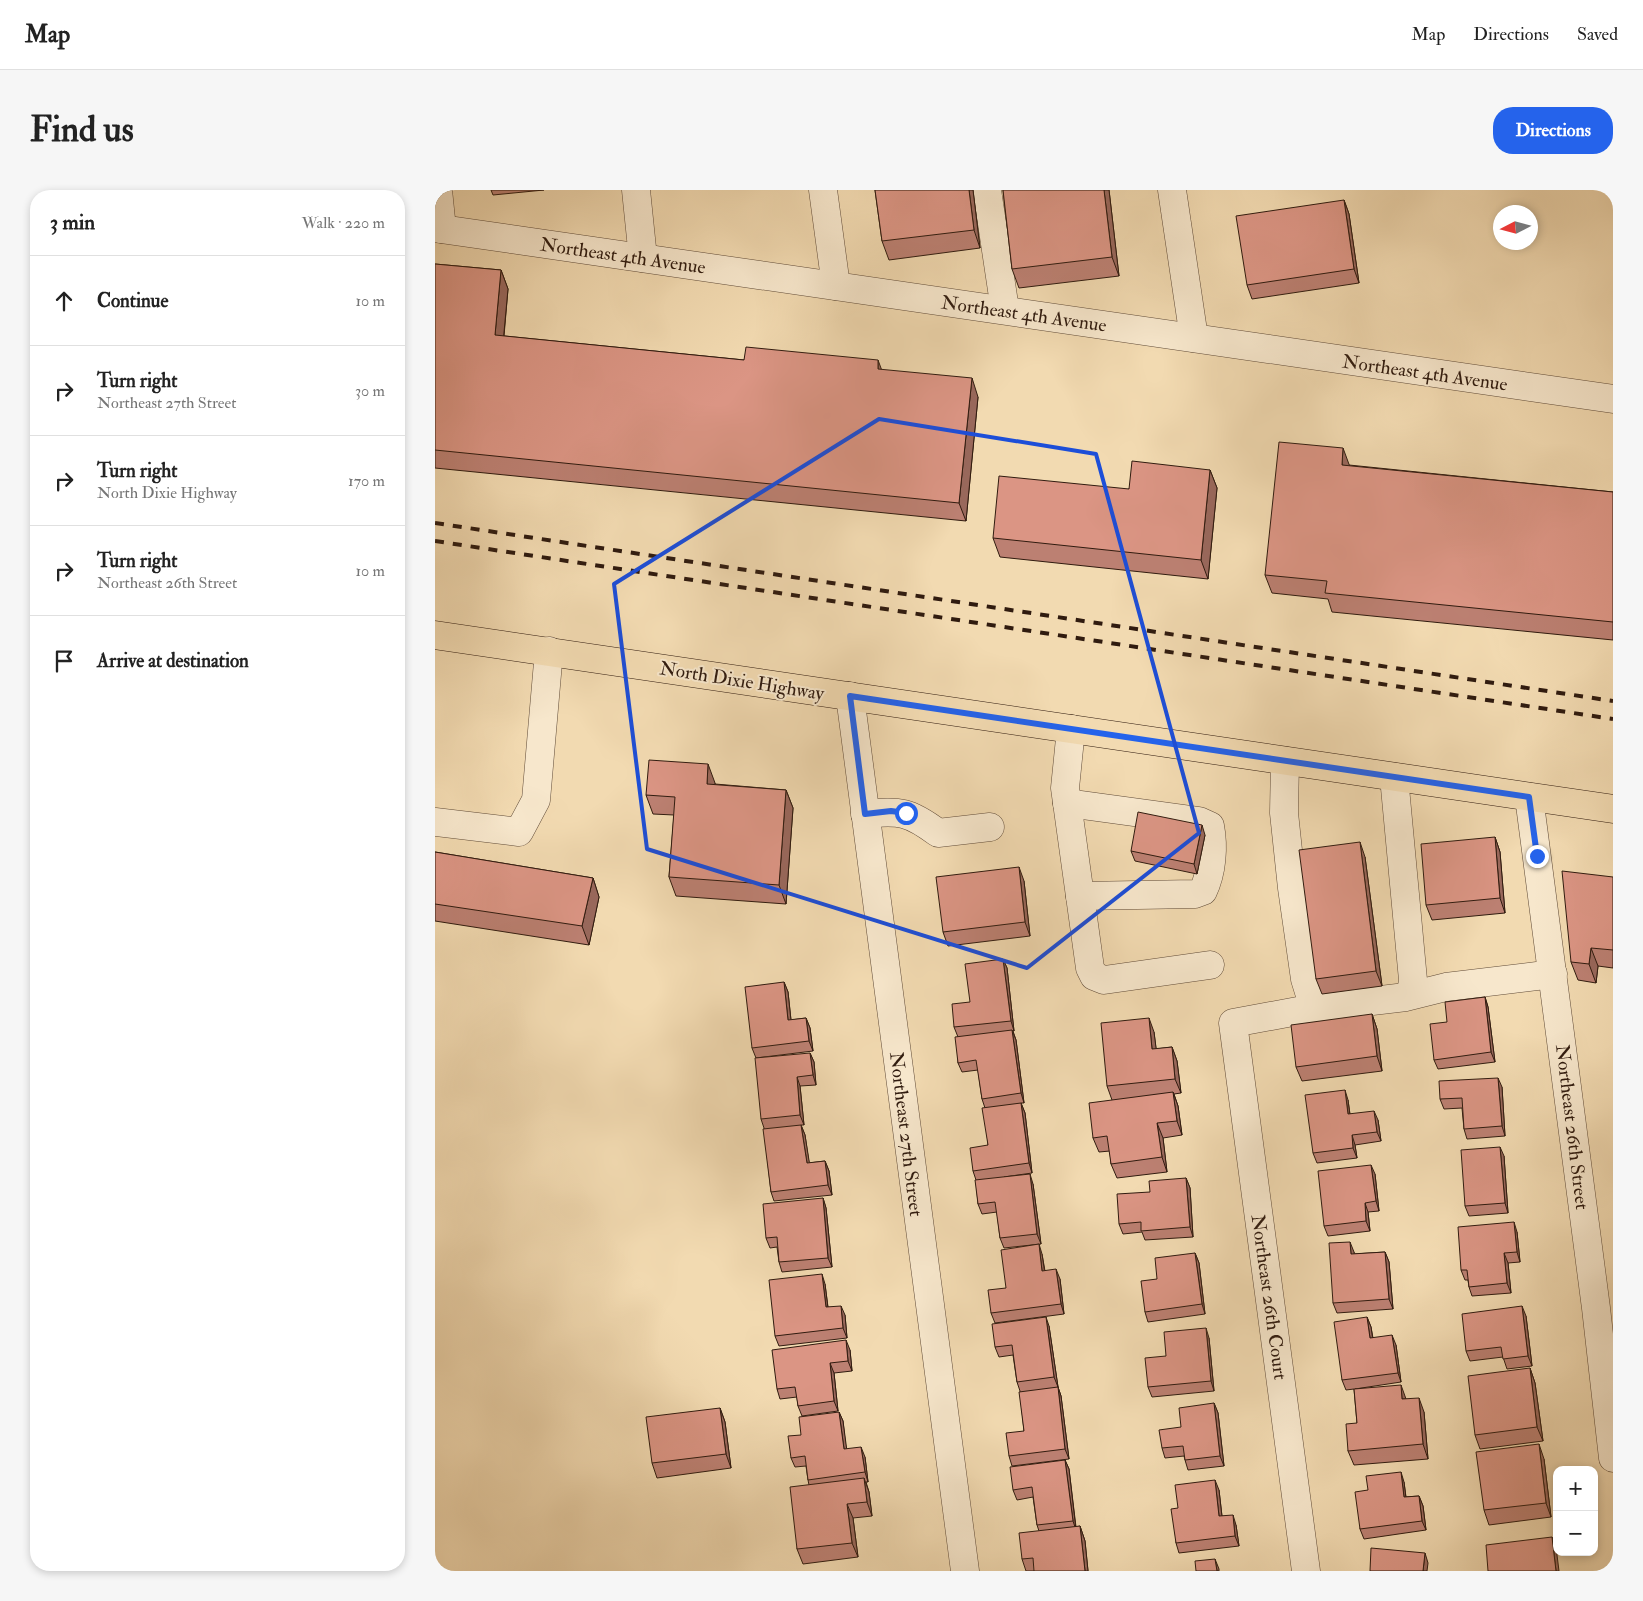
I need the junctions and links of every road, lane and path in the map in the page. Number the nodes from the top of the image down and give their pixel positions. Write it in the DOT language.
graph roads {
  1 [pos="438,190"];
  2 [pos="635,190"];
  3 [pos="823,190"];
  4 [pos="987,190"];
  5 [pos="1171,190"];
  6 [pos="438,228"];
  7 [pos="643,258"];
  8 [pos="836,286"];
  9 [pos="1005,310"];
  10 [pos="1194,338"];
  11 [pos="1613,399"];
  12 [pos="435,635"];
  13 [pos="549,651"];
  14 [pos="850,696"];
  15 [pos="1071,729"];
  16 [pos="1285,761"];
  17 [pos="1394,777"];
  18 [pos="1529,797"];
  19 [pos="1067,803"];
  20 [pos="1613,809"];
  21 [pos="865,814"];
  22 [pos="435,822"];
  23 [pos="990,827"];
  24 [pos="1080,896"];
  25 [pos="1210,964"];
  26 [pos="1553,974"];
  27 [pos="1411,994"];
  28 [pos="1314,1008"];
  29 [pos="1605,1307"];
  30 [pos="1613,1458"];
  31 [pos="965,1571"];
  32 [pos="1306,1571"];
  1 -- 6 [label="street"];
  2 -- 7 [label="street"];
  3 -- 8 [label="street"];
  4 -- 9 [label="street"];
  5 -- 10 [label="street"];
  6 -- 7 [label="street, Northeast 4th Avenue"];
  7 -- 8 [label="street, Northeast 4th Avenue"];
  8 -- 9 [label="street, Northeast 4th Avenue"];
  9 -- 10 [label="street, Northeast 4th Avenue"];
  10 -- 11 [label="street, Northeast 4th Avenue"];
  12 -- 13 [label="main road, North Dixie Highway"];
  13 -- 14 [label="main road, North Dixie Highway"];
  13 -- 22 [label="street"];
  14 -- 15 [label="main road, North Dixie Highway"];
  14 -- 21 [label="street, Northeast 27th Street"];
  15 -- 16 [label="main road, North Dixie Highway"];
  15 -- 19 [label="street"];
  16 -- 17 [label="main road, North Dixie Highway"];
  16 -- 28 [label="street"];
  17 -- 18 [label="main road, North Dixie Highway"];
  17 -- 27 [label="street"];
  18 -- 20 [label="main road, North Dixie Highway"];
  18 -- 26 [label="street, Northeast 26th Street"];
  19 -- 24 [label="street"];
  19 -- 24 [label="street"];
  21 -- 23 [label="street"];
  21 -- 31 [label="street, Northeast 27th Street"];
  24 -- 25 [label="street"];
  26 -- 27 [label="street"];
  26 -- 29 [label="street, Northeast 26th Street"];
  27 -- 28 [label="street"];
  28 -- 32 [label="street, Northeast 26th Court"];
  29 -- 30 [label="street, Northeast 26th Street"];
}
